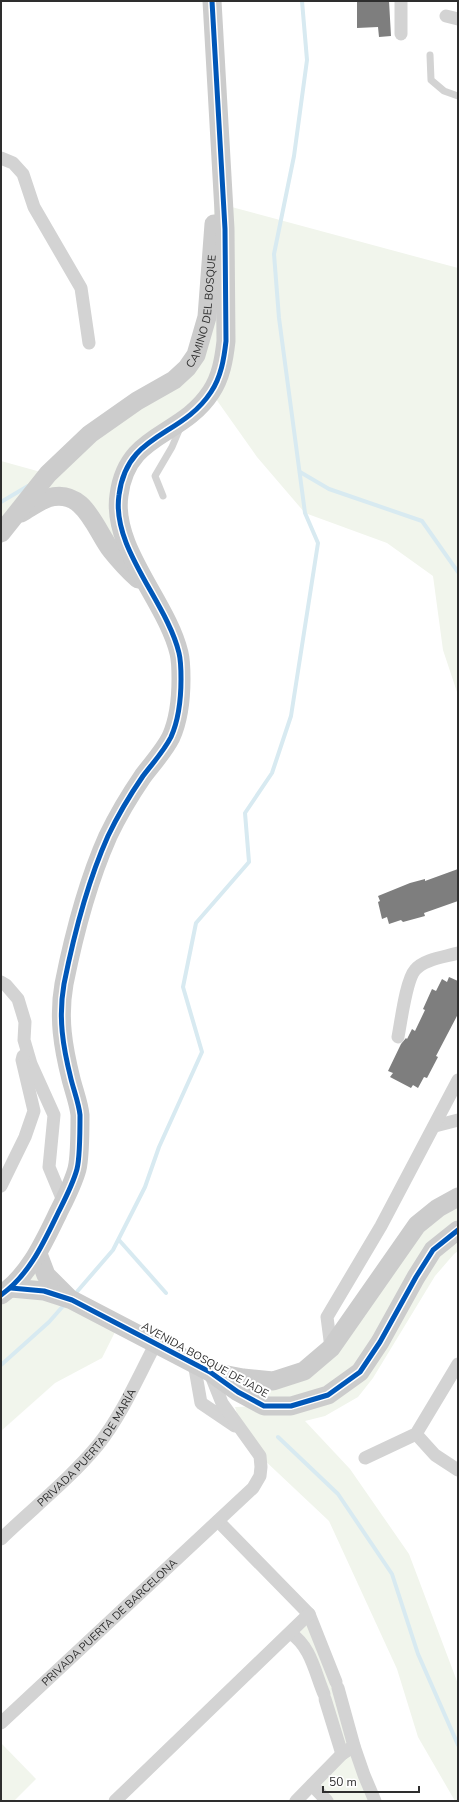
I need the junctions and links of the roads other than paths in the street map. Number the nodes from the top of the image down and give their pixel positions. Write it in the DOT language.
graph roads {
  1 [pos="204,1"];
  2 [pos="212,1"];
  3 [pos="401,1"];
  4 [pos="401,34"];
  5 [pos="430,55"];
  6 [pos="458,96"];
  7 [pos="1,158"];
  8 [pos="89,344"];
  9 [pos="182,421"];
  10 [pos="163,496"];
  11 [pos="16,516"];
  12 [pos="1,533"];
  13 [pos="153,594"];
  14 [pos="458,953"];
  15 [pos="1,982"];
  16 [pos="398,1037"];
  17 [pos="24,1040"];
  18 [pos="458,1080"];
  19 [pos="458,1120"];
  20 [pos="435,1126"];
  21 [pos="1,1186"];
  22 [pos="458,1197"];
  23 [pos="64,1203"];
  24 [pos="458,1230"];
  25 [pos="38,1254"];
  26 [pos="6,1292"];
  27 [pos="72,1300"];
  28 [pos="156,1343"];
  29 [pos="331,1348"];
  30 [pos="194,1363"];
  31 [pos="458,1364"];
  32 [pos="210,1372"];
  33 [pos="243,1432"];
  34 [pos="416,1434"];
  35 [pos="365,1458"];
  36 [pos="458,1470"];
  37 [pos="218,1521"];
  38 [pos="1,1539"];
  39 [pos="309,1614"];
  40 [pos="290,1633"];
  41 [pos="339,1690"];
  42 [pos="326,1701"];
  43 [pos="1,1723"];
  44 [pos="354,1746"];
  45 [pos="342,1754"];
  46 [pos="312,1785"];
  47 [pos="322,1799"];
  48 [pos="115,1801"];
  49 [pos="296,1801"];
  50 [pos="375,1801"];
  1 -- 11 [label="street, CAMINO DEL BOSQUE"];
  2 -- 9 [label="street"];
  3 -- 4 [label="street"];
  5 -- 6 [label="lane"];
  7 -- 8 [label="street"];
  9 -- 10 [label="lane"];
  9 -- 13 [label="street"];
  11 -- 12 [label="street, CAMINO DEL BOSQUE"];
  11 -- 13 [label="street"];
  13 -- 23 [label="street"];
  14 -- 16 [label="street"];
  15 -- 17 [label="street"];
  17 -- 21 [label="street"];
  17 -- 23 [label="street"];
  18 -- 20 [label="street"];
  19 -- 20 [label="street"];
  20 -- 29 [label="street"];
  22 -- 29 [label="street, AVENIDA BOSQUE DE JADE"];
  23 -- 25 [label="street"];
  24 -- 32 [label="street, AVENIDA BOSQUE DE JADE"];
  25 -- 26 [label="street"];
  25 -- 27 [label="street, AVENIDA BOSQUE DE JADE"];
  26 -- 27 [label="street, AVENIDA BOSQUE DE JADE"];
  27 -- 28 [label="street, AVENIDA BOSQUE DE JADE"];
  28 -- 30 [label="street, AVENIDA BOSQUE DE JADE"];
  28 -- 38 [label="street, PRIVADA PUERTA DE MARÍA"];
  29 -- 32 [label="street, AVENIDA BOSQUE DE JADE"];
  30 -- 32 [label="street, AVENIDA BOSQUE DE JADE"];
  30 -- 33 [label="street, PRIVADA PUERTA DE BARCELONA"];
  31 -- 34 [label="street"];
  32 -- 33 [label="street, PRIVADA PUERTA DE BARCELONA"];
  33 -- 37 [label="street, PRIVADA PUERTA DE BARCELONA"];
  34 -- 35 [label="street"];
  34 -- 36 [label="street"];
  37 -- 39 [label="street"];
  37 -- 43 [label="street, PRIVADA PUERTA DE BARCELONA"];
  39 -- 40 [label="street"];
  39 -- 41 [label="street"];
  40 -- 42 [label="street"];
  40 -- 48 [label="street"];
  41 -- 42 [label="street"];
  41 -- 44 [label="street"];
  42 -- 45 [label="street"];
  44 -- 45 [label="street"];
  44 -- 50 [label="street"];
  45 -- 46 [label="street"];
  46 -- 47 [label="street"];
  46 -- 49 [label="street"];
}
